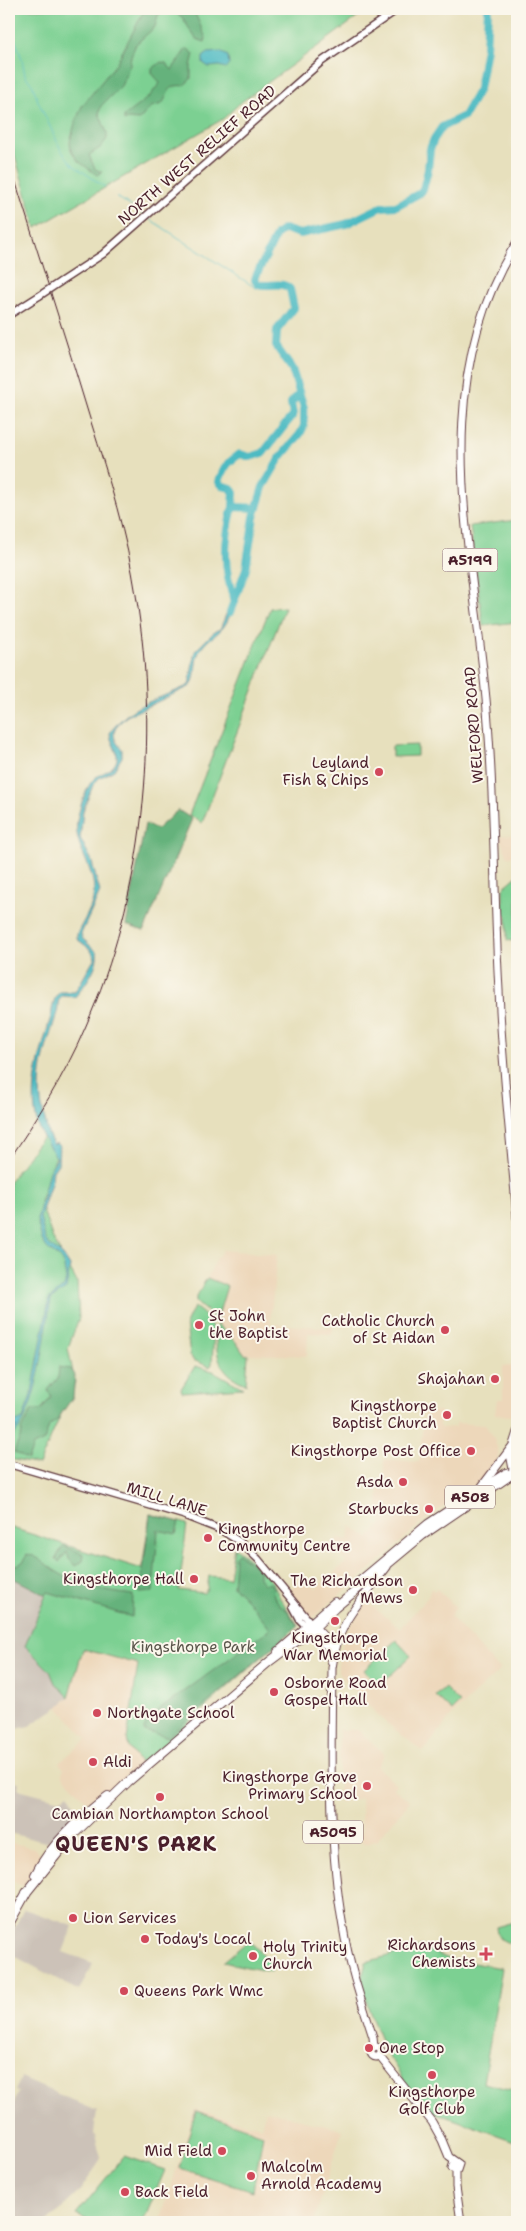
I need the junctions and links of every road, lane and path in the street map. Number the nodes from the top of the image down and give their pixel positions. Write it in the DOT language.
graph roads {
  1 [pos="398,9"];
  2 [pos="517,242"];
  3 [pos="9,315"];
  4 [pos="517,1218"];
  5 [pos="517,1432"];
  6 [pos="513,1444"];
  7 [pos="9,1464"];
  8 [pos="515,1471"];
  9 [pos="477,1492"];
  10 [pos="240,1542"];
  11 [pos="390,1564"];
  12 [pos="366,1576"];
  13 [pos="361,1586"];
  14 [pos="353,1610"];
  15 [pos="310,1623"];
  16 [pos="335,1651"];
  17 [pos="332,1668"];
  18 [pos="98,1807"];
  19 [pos="84,1820"];
  20 [pos="80,1828"];
  21 [pos="51,1850"];
  22 [pos="26,1893"];
  23 [pos="9,1924"];
  24 [pos="461,2222"];
  1 -- 3 [label="street, NORTH WEST RELIEF ROAD, bridge"];
  2 -- 4 [label="main road, WELFORD ROAD / A5199"];
  5 -- 6 [label="main road"];
  6 -- 8 [label="main road"];
  6 -- 9 [label="main road"];
  7 -- 10 [label="street, MILL LANE"];
  8 -- 9 [label="highway, A508"];
  8 -- 11 [label="highway, A508"];
  9 -- 12 [label="highway, A508"];
  10 -- 15 [label="street, MILL LANE"];
  10 -- 15 [label="street"];
  11 -- 13 [label="highway, A508"];
  11 -- 14 [label="main road, A5095"];
  12 -- 13 [label="main road, A5095"];
  12 -- 15 [label="highway, A508"];
  13 -- 14 [label="main road, A5095"];
  13 -- 15 [label="highway, A508"];
  14 -- 16 [label="main road, A5095"];
  15 -- 16 [label="main road"];
  15 -- 17 [label="main road, A5095"];
  15 -- 18 [label="highway, A508"];
  16 -- 17 [label="main road, A5095"];
  17 -- 24 [label="main road, A5095"];
  18 -- 19 [label="highway, A508"];
  18 -- 19 [label="highway"];
  19 -- 20 [label="highway, A508"];
  19 -- 21 [label="highway, A508"];
  20 -- 21 [label="highway"];
  20 -- 22 [label="highway, A508"];
  21 -- 22 [label="highway, A508"];
  22 -- 23 [label="highway, A508"];
}
